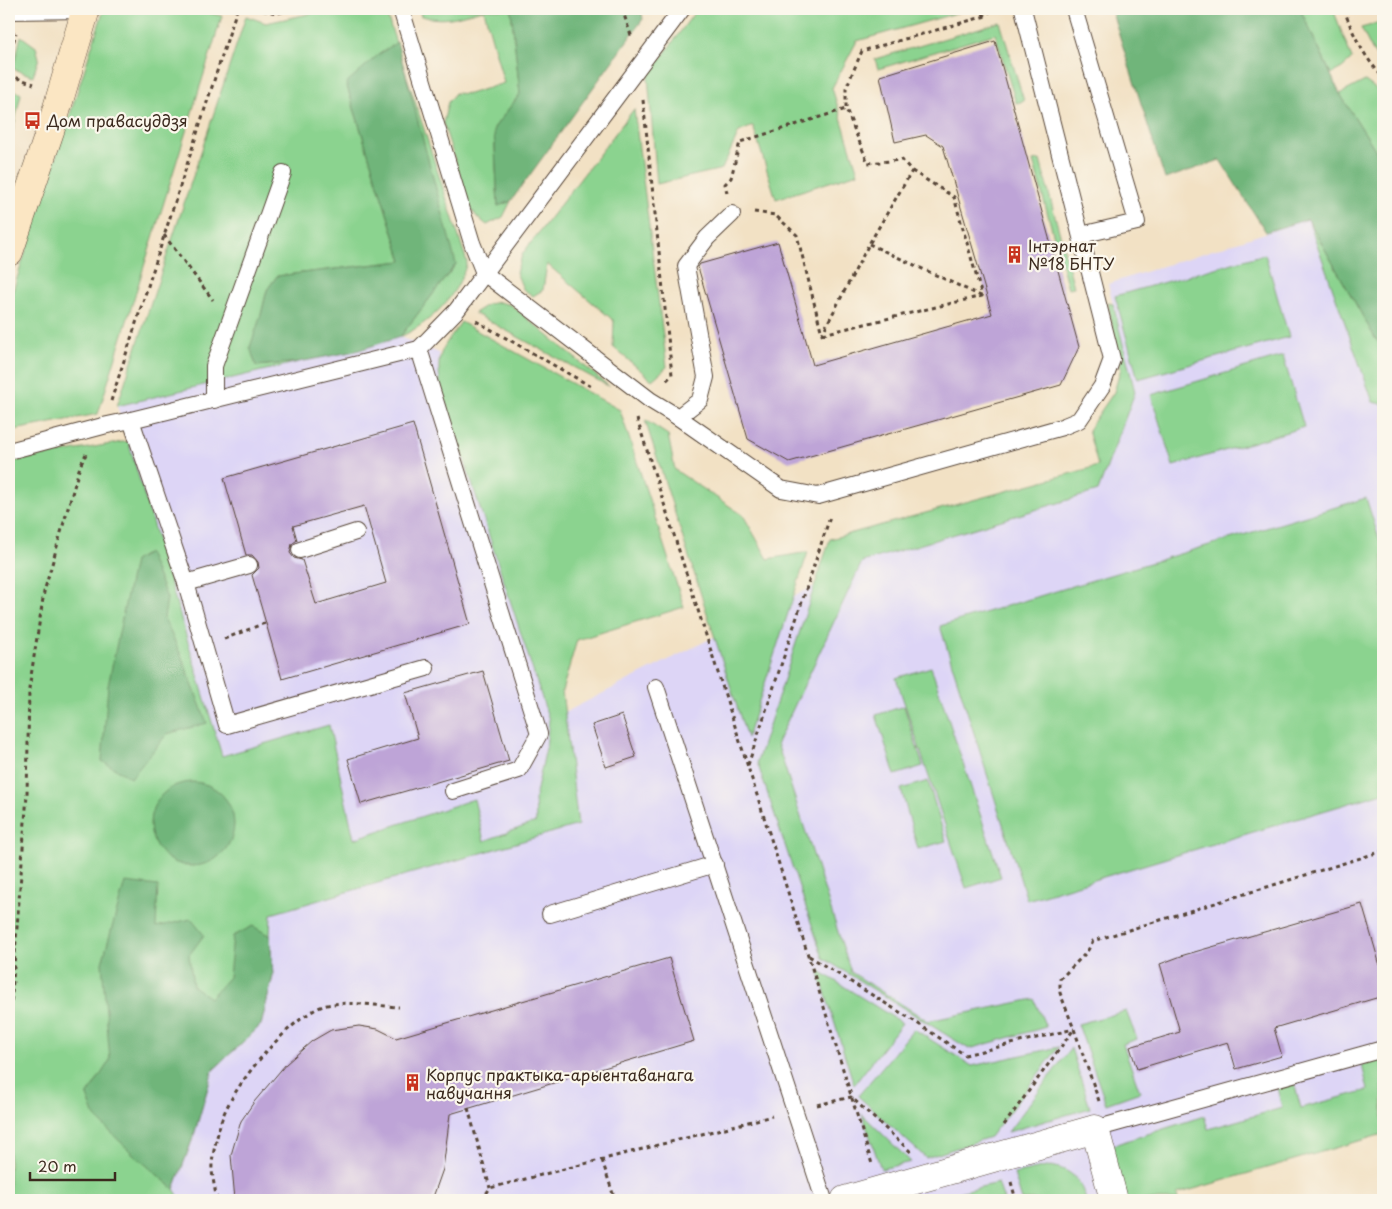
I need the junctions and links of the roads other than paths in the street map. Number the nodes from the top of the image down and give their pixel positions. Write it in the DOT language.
graph roads {
  1 [pos="86,9"];
  2 [pos="401,9"];
  3 [pos="682,9"];
  4 [pos="1022,9"];
  5 [pos="1074,9"];
  6 [pos="9,11"];
  7 [pos="284,173"];
  8 [pos="732,214"];
  9 [pos="1081,235"];
  10 [pos="9,252"];
  11 [pos="484,273"];
  12 [pos="419,350"];
  13 [pos="214,400"];
  14 [pos="678,417"];
  15 [pos="131,420"];
  16 [pos="9,451"];
  17 [pos="356,532"];
  18 [pos="300,550"];
  19 [pos="249,565"];
  20 [pos="186,583"];
  21 [pos="426,668"];
  22 [pos="656,687"];
  23 [pos="453,790"];
  24 [pos="714,864"];
  25 [pos="550,914"];
  26 [pos="1383,1049"];
  27 [pos="1095,1130"];
  28 [pos="824,1200"];
  29 [pos="845,1200"];
  30 [pos="1114,1200"];
  1 -- 6 [label="lane"];
  1 -- 10 [label="street"];
  2 -- 11 [label="lane"];
  3 -- 11 [label="lane"];
  4 -- 9 [label="lane"];
  5 -- 9 [label="lane"];
  7 -- 13 [label="lane"];
  8 -- 14 [label="lane"];
  9 -- 14 [label="lane"];
  11 -- 12 [label="lane"];
  11 -- 14 [label="lane"];
  12 -- 13 [label="lane"];
  12 -- 23 [label="lane"];
  13 -- 15 [label="lane"];
  15 -- 16 [label="lane"];
  15 -- 20 [label="lane"];
  17 -- 18 [label="lane"];
  19 -- 20 [label="lane"];
  20 -- 21 [label="lane"];
  22 -- 24 [label="lane"];
  24 -- 25 [label="lane"];
  24 -- 28 [label="lane"];
  26 -- 27 [label="lane"];
  27 -- 29 [label="street"];
  27 -- 30 [label="street"];
}
